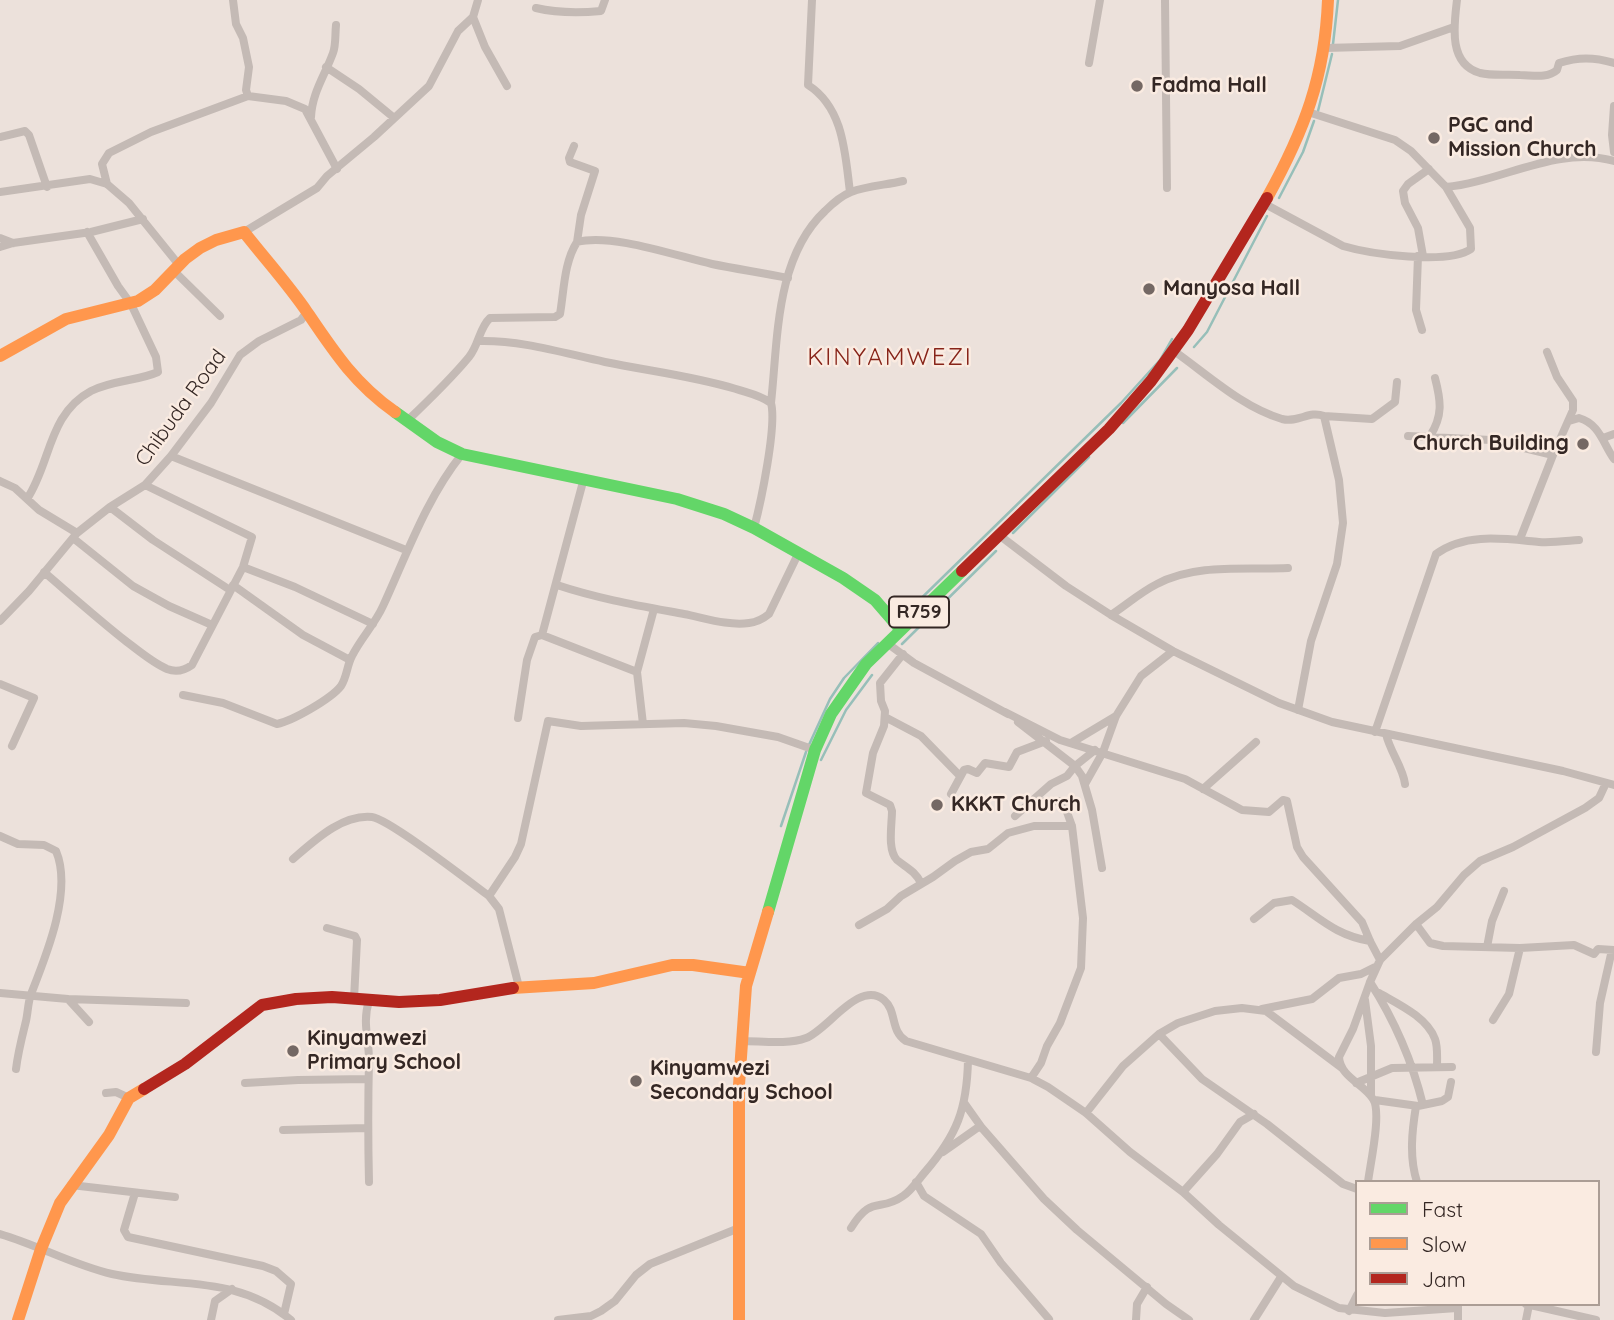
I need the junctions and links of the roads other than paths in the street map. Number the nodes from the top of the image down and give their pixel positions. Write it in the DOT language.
graph roads {
  1 [pos="233,0"];
  2 [pos="477,0"];
  3 [pos="605,0"];
  4 [pos="812,0"];
  5 [pos="1100,0"];
  6 [pos="1165,0"];
  7 [pos="1328,0"];
  8 [pos="1457,0"];
  9 [pos="536,8"];
  10 [pos="473,17"];
  11 [pos="336,25"];
  12 [pos="1454,27"];
  13 [pos="1325,48"];
  14 [pos="1089,63"];
  15 [pos="1614,63"];
  16 [pos="326,67"];
  17 [pos="507,86"];
  18 [pos="248,96"];
  19 [pos="1614,106"];
  20 [pos="1308,112"];
  21 [pos="311,117"];
  22 [pos="393,117"];
  23 [pos="0,138"];
  24 [pos="574,146"];
  25 [pos="1613,158"];
  26 [pos="337,169"];
  27 [pos="1429,169"];
  28 [pos="1614,172"];
  29 [pos="903,181"];
  30 [pos="107,184"];
  31 [pos="47,187"];
  32 [pos="1447,187"];
  33 [pos="1167,188"];
  34 [pos="0,192"];
  35 [pos="850,192"];
  36 [pos="1265,204"];
  37 [pos="143,219"];
  38 [pos="87,232"];
  39 [pos="244,232"];
  40 [pos="0,238"];
  41 [pos="577,242"];
  42 [pos="13,243"];
  43 [pos="0,247"];
  44 [pos="1420,256"];
  45 [pos="176,268"];
  46 [pos="788,278"];
  47 [pos="131,304"];
  48 [pos="307,312"];
  49 [pos="220,316"];
  50 [pos="1422,330"];
  51 [pos="479,341"];
  52 [pos="1174,351"];
  53 [pos="1547,352"];
  54 [pos="0,356"];
  55 [pos="1435,378"];
  56 [pos="1397,382"];
  57 [pos="771,403"];
  58 [pos="1324,416"];
  59 [pos="407,421"];
  60 [pos="1569,421"];
  61 [pos="1614,434"];
  62 [pos="1408,436"];
  63 [pos="1430,436"];
  64 [pos="1603,438"];
  65 [pos="462,454"];
  66 [pos="1553,455"];
  67 [pos="171,456"];
  68 [pos="1614,459"];
  69 [pos="584,478"];
  70 [pos="0,481"];
  71 [pos="145,485"];
  72 [pos="27,499"];
  73 [pos="110,507"];
  74 [pos="754,527"];
  75 [pos="999,535"];
  76 [pos="75,536"];
  77 [pos="1520,539"];
  78 [pos="1579,540"];
  79 [pos="406,550"];
  80 [pos="799,552"];
  81 [pos="243,567"];
  82 [pos="1288,568"];
  83 [pos="44,572"];
  84 [pos="556,585"];
  85 [pos="232,587"];
  86 [pos="654,609"];
  87 [pos="1111,615"];
  88 [pos="0,621"];
  89 [pos="373,624"];
  90 [pos="212,625"];
  91 [pos="901,630"];
  92 [pos="542,635"];
  93 [pos="887,643"];
  94 [pos="1173,651"];
  95 [pos="903,654"];
  96 [pos="350,660"];
  97 [pos="637,672"];
  98 [pos="0,684"];
  99 [pos="183,695"];
  100 [pos="1298,710"];
  101 [pos="1005,712"];
  102 [pos="1116,716"];
  103 [pos="885,717"];
  104 [pos="518,718"];
  105 [pos="642,724"];
  106 [pos="1375,732"];
  107 [pos="1385,734"];
  108 [pos="1060,740"];
  109 [pos="1041,742"];
  110 [pos="1256,742"];
  111 [pos="1071,743"];
  112 [pos="12,746"];
  113 [pos="815,750"];
  114 [pos="1099,751"];
  115 [pos="1074,766"];
  116 [pos="960,776"];
  117 [pos="1084,784"];
  118 [pos="1610,784"];
  119 [pos="1405,785"];
  120 [pos="1203,789"];
  121 [pos="951,794"];
  122 [pos="1032,802"];
  123 [pos="1015,816"];
  124 [pos="1073,826"];
  125 [pos="0,835"];
  126 [pos="293,859"];
  127 [pos="1102,868"];
  128 [pos="921,883"];
  129 [pos="1504,891"];
  130 [pos="489,895"];
  131 [pos="1254,919"];
  132 [pos="1416,924"];
  133 [pos="859,925"];
  134 [pos="327,928"];
  135 [pos="1370,941"];
  136 [pos="1486,947"];
  137 [pos="1520,948"];
  138 [pos="1613,950"];
  139 [pos="1379,963"];
  140 [pos="750,972"];
  141 [pos="1370,982"];
  142 [pos="519,987"];
  143 [pos="1376,992"];
  144 [pos="0,993"];
  145 [pos="30,996"];
  146 [pos="1364,997"];
  147 [pos="68,999"];
  148 [pos="354,999"];
  149 [pos="369,1000"];
  150 [pos="186,1003"];
  151 [pos="1259,1010"];
  152 [pos="1493,1020"];
  153 [pos="89,1022"];
  154 [pos="1159,1034"];
  155 [pos="741,1041"];
  156 [pos="1597,1052"];
  157 [pos="968,1060"];
  158 [pos="1413,1067"];
  159 [pos="1437,1067"];
  160 [pos="1452,1067"];
  161 [pos="1342,1068"];
  162 [pos="16,1069"];
  163 [pos="1371,1075"];
  164 [pos="1031,1078"];
  165 [pos="368,1079"];
  166 [pos="245,1083"];
  167 [pos="1356,1083"];
  168 [pos="1451,1083"];
  169 [pos="106,1093"];
  170 [pos="129,1098"];
  171 [pos="1373,1098"];
  172 [pos="965,1104"];
  173 [pos="1419,1106"];
  174 [pos="1086,1113"];
  175 [pos="1254,1114"];
  176 [pos="980,1126"];
  177 [pos="367,1128"];
  178 [pos="283,1130"];
  179 [pos="940,1153"];
  180 [pos="1368,1180"];
  181 [pos="1416,1180"];
  182 [pos="369,1182"];
  183 [pos="916,1182"];
  184 [pos="71,1185"];
  185 [pos="1355,1188"];
  186 [pos="1183,1192"];
  187 [pos="135,1193"];
  188 [pos="175,1197"];
  189 [pos="739,1228"];
  190 [pos="851,1228"];
  191 [pos="0,1234"];
  192 [pos="41,1249"];
  193 [pos="1281,1277"];
  194 [pos="1147,1287"];
  195 [pos="232,1289"];
  196 [pos="1355,1298"];
  197 [pos="1458,1306"];
  198 [pos="1532,1306"];
  199 [pos="1347,1311"];
  200 [pos="288,1317"];
  201 [pos="1049,1318"];
  202 [pos="18,1320"];
  203 [pos="211,1320"];
  204 [pos="558,1320"];
  205 [pos="739,1320"];
  206 [pos="1136,1320"];
  207 [pos="1189,1320"];
  208 [pos="1254,1320"];
  209 [pos="1342,1320"];
  210 [pos="1458,1320"];
  211 [pos="1596,1320"];
  1 -- 18 [label="street"];
  2 -- 10 [label="street"];
  3 -- 9 [label="street"];
  4 -- 35 [label="street"];
  5 -- 14 [label="street"];
  6 -- 33 [label="street"];
  7 -- 13 [label="street, R759"];
  8 -- 12 [label="street"];
  10 -- 17 [label="street"];
  10 -- 22 [label="street"];
  11 -- 16 [label="street"];
  12 -- 13 [label="street"];
  12 -- 15 [label="street"];
  13 -- 20 [label="street, R759"];
  16 -- 21 [label="street"];
  16 -- 22 [label="street"];
  18 -- 21 [label="street"];
  18 -- 30 [label="street"];
  19 -- 25 [label="street"];
  20 -- 27 [label="street"];
  20 -- 36 [label="street, R759"];
  21 -- 26 [label="street"];
  22 -- 26 [label="street"];
  23 -- 31 [label="street"];
  24 -- 41 [label="street"];
  25 -- 28 [label="street"];
  25 -- 32 [label="street"];
  26 -- 39 [label="street"];
  27 -- 32 [label="street"];
  27 -- 44 [label="street"];
  29 -- 35 [label="street"];
  30 -- 31 [label="street"];
  30 -- 37 [label="street"];
  31 -- 34 [label="street"];
  32 -- 44 [label="street"];
  35 -- 46 [label="street"];
  36 -- 44 [label="street"];
  36 -- 52 [label="street, R759"];
  37 -- 38 [label="street"];
  37 -- 45 [label="street"];
  38 -- 42 [label="street"];
  38 -- 47 [label="street"];
  39 -- 45 [label="street"];
  39 -- 48 [label="street"];
  40 -- 42 [label="street"];
  41 -- 46 [label="street"];
  41 -- 51 [label="street"];
  42 -- 43 [label="street"];
  44 -- 50 [label="street"];
  45 -- 47 [label="street"];
  45 -- 49 [label="street"];
  46 -- 57 [label="street"];
  47 -- 54 [label="street"];
  47 -- 72 [label="street"];
  48 -- 59 [label="street"];
  48 -- 67 [label="street, Chibuda Road"];
  51 -- 57 [label="street"];
  51 -- 59 [label="street"];
  52 -- 58 [label="street"];
  52 -- 75 [label="street, R759"];
  53 -- 60 [label="street"];
  55 -- 63 [label="street"];
  56 -- 58 [label="street"];
  57 -- 74 [label="street"];
  58 -- 100 [label="street"];
  59 -- 65 [label="street"];
  60 -- 64 [label="street"];
  60 -- 66 [label="street"];
  61 -- 64 [label="street"];
  62 -- 63 [label="street"];
  63 -- 66 [label="street"];
  64 -- 68 [label="street"];
  65 -- 69 [label="street"];
  65 -- 79 [label="street"];
  66 -- 77 [label="street"];
  67 -- 71 [label="street, Chibuda Road"];
  67 -- 79 [label="street"];
  69 -- 74 [label="street"];
  69 -- 84 [label="street"];
  70 -- 72 [label="street"];
  71 -- 73 [label="street, Chibuda Road"];
  71 -- 81 [label="street"];
  72 -- 76 [label="street"];
  73 -- 76 [label="street, Chibuda Road"];
  73 -- 85 [label="street"];
  74 -- 80 [label="street"];
  75 -- 87 [label="street"];
  75 -- 91 [label="street, R759"];
  76 -- 83 [label="street, Chibuda Road"];
  76 -- 90 [label="street"];
  77 -- 78 [label="street"];
  77 -- 106 [label="street"];
  79 -- 89 [label="street"];
  80 -- 86 [label="street"];
  80 -- 91 [label="street"];
  81 -- 85 [label="street"];
  81 -- 89 [label="street"];
  82 -- 87 [label="street"];
  83 -- 88 [label="street, Chibuda Road"];
  83 -- 90 [label="street"];
  84 -- 86 [label="street"];
  84 -- 92 [label="street"];
  85 -- 90 [label="street"];
  85 -- 96 [label="street"];
  86 -- 97 [label="street"];
  87 -- 94 [label="street"];
  89 -- 96 [label="street"];
  91 -- 93 [label="street, R759"];
  92 -- 97 [label="street"];
  92 -- 104 [label="street"];
  93 -- 95 [label="street"];
  93 -- 113 [label="street, R759"];
  94 -- 100 [label="street"];
  94 -- 102 [label="street"];
  95 -- 101 [label="street"];
  95 -- 103 [label="street"];
  96 -- 99 [label="street"];
  97 -- 105 [label="street"];
  98 -- 112 [label="street"];
  100 -- 106 [label="street"];
  101 -- 108 [label="street"];
  101 -- 109 [label="street"];
  102 -- 111 [label="street"];
  102 -- 114 [label="street"];
  103 -- 116 [label="street"];
  103 -- 128 [label="street"];
  105 -- 113 [label="street"];
  105 -- 130 [label="street"];
  106 -- 107 [label="street"];
  107 -- 118 [label="street"];
  107 -- 119 [label="street"];
  108 -- 109 [label="street"];
  108 -- 111 [label="street"];
  109 -- 115 [label="street"];
  109 -- 116 [label="street"];
  110 -- 120 [label="street"];
  111 -- 114 [label="street"];
  113 -- 140 [label="street, R759"];
  114 -- 115 [label="street"];
  114 -- 117 [label="street"];
  114 -- 120 [label="street"];
  115 -- 117 [label="street"];
  115 -- 122 [label="street"];
  116 -- 121 [label="street"];
  117 -- 127 [label="street"];
  118 -- 132 [label="street"];
  120 -- 135 [label="street"];
  122 -- 123 [label="street"];
  122 -- 124 [label="street"];
  124 -- 128 [label="street"];
  124 -- 164 [label="street"];
  125 -- 145 [label="street"];
  126 -- 130 [label="street"];
  128 -- 133 [label="street"];
  129 -- 136 [label="street"];
  130 -- 142 [label="street"];
  131 -- 135 [label="street"];
  132 -- 136 [label="street"];
  132 -- 139 [label="street"];
  134 -- 148 [label="street"];
  135 -- 139 [label="street"];
  136 -- 137 [label="street"];
  137 -- 138 [label="street"];
  137 -- 152 [label="street"];
  138 -- 156 [label="street"];
  139 -- 141 [label="street"];
  139 -- 151 [label="street"];
  140 -- 142 [label="street"];
  140 -- 155 [label="street, R759"];
  141 -- 143 [label="street"];
  141 -- 146 [label="street"];
  142 -- 149 [label="street"];
  143 -- 158 [label="street"];
  143 -- 159 [label="street"];
  144 -- 145 [label="street"];
  145 -- 147 [label="street"];
  145 -- 162 [label="street"];
  146 -- 161 [label="street"];
  146 -- 163 [label="street"];
  147 -- 150 [label="street"];
  147 -- 153 [label="street"];
  148 -- 149 [label="street"];
  148 -- 170 [label="street"];
  149 -- 165 [label="street"];
  151 -- 154 [label="street"];
  151 -- 161 [label="street"];
  154 -- 174 [label="street"];
  154 -- 175 [label="street"];
  155 -- 157 [label="street"];
  155 -- 189 [label="street, R759"];
  157 -- 164 [label="street"];
  157 -- 172 [label="street"];
  158 -- 159 [label="street"];
  158 -- 163 [label="street"];
  158 -- 173 [label="street"];
  159 -- 160 [label="street"];
  161 -- 167 [label="street"];
  163 -- 167 [label="street"];
  163 -- 171 [label="street"];
  164 -- 174 [label="street"];
  165 -- 166 [label="street"];
  165 -- 177 [label="street"];
  167 -- 171 [label="street"];
  168 -- 173 [label="street"];
  169 -- 170 [label="street"];
  170 -- 184 [label="street"];
  171 -- 173 [label="street"];
  171 -- 180 [label="street"];
  172 -- 176 [label="street"];
  172 -- 179 [label="street"];
  173 -- 181 [label="street"];
  174 -- 186 [label="street"];
  175 -- 185 [label="street"];
  175 -- 186 [label="street"];
  176 -- 179 [label="street"];
  176 -- 194 [label="street"];
  177 -- 178 [label="street"];
  177 -- 182 [label="street"];
  179 -- 183 [label="street"];
  183 -- 190 [label="street"];
  183 -- 201 [label="street"];
  184 -- 187 [label="street"];
  184 -- 192 [label="street"];
  186 -- 193 [label="street"];
  187 -- 188 [label="street"];
  187 -- 200 [label="street"];
  189 -- 204 [label="street"];
  189 -- 205 [label="street, R759"];
  191 -- 192 [label="street"];
  192 -- 195 [label="street"];
  192 -- 202 [label="street"];
  193 -- 199 [label="street"];
  193 -- 208 [label="street"];
  194 -- 206 [label="street"];
  194 -- 207 [label="street"];
  195 -- 200 [label="street"];
  195 -- 203 [label="street"];
  196 -- 199 [label="street"];
  197 -- 199 [label="street"];
  197 -- 210 [label="street"];
  198 -- 211 [label="street"];
  199 -- 209 [label="street"];
}
